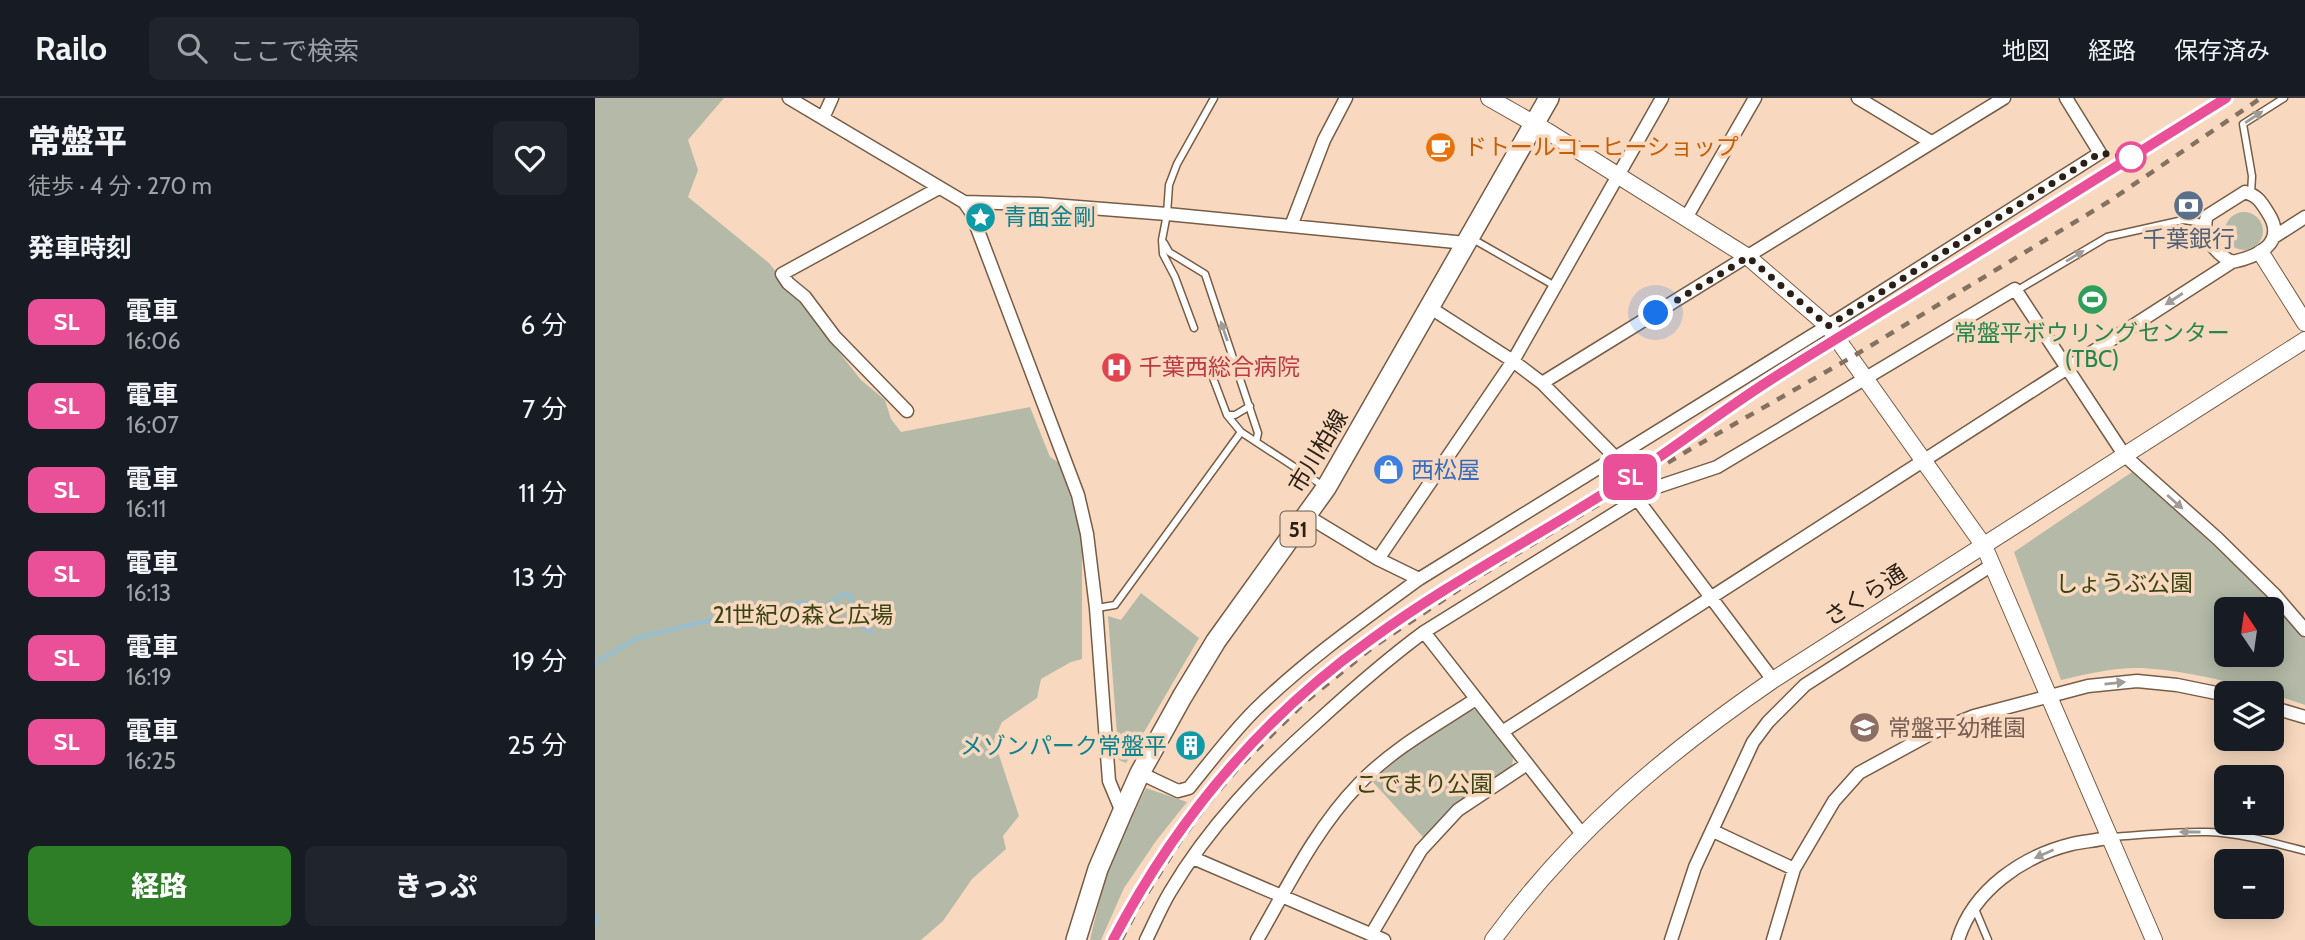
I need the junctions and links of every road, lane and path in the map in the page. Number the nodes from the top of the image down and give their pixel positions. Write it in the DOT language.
graph roads {
  1 [pos="789,98"];
  2 [pos="832,98"];
  3 [pos="1215,98"];
  4 [pos="1346,98"];
  5 [pos="1489,98"];
  6 [pos="1549,98"];
  7 [pos="1662,98"];
  8 [pos="1755,98"];
  9 [pos="1858,98"];
  10 [pos="2004,98"];
  11 [pos="2066,98"];
  12 [pos="2284,98"];
  13 [pos="823,118"];
  14 [pos="1534,124"];
  15 [pos="1931,142"];
  16 [pos="1618,176"];
  17 [pos="939,188"];
  18 [pos="2251,194"];
  19 [pos="964,202"];
  20 [pos="1167,214"];
  21 [pos="2305,217"];
  22 [pos="1686,218"];
  23 [pos="2204,223"];
  24 [pos="1291,226"];
  25 [pos="2274,237"];
  26 [pos="1162,240"];
  27 [pos="1467,240"];
  28 [pos="2261,253"];
  29 [pos="1748,257"];
  30 [pos="2232,262"];
  31 [pos="1188,265"];
  32 [pos="1175,276"];
  33 [pos="1555,286"];
  34 [pos="2016,291"];
  35 [pos="1429,307"];
  36 [pos="2305,323"];
  37 [pos="1828,326"];
  38 [pos="1194,328"];
  39 [pos="2305,340"];
  40 [pos="1513,361"];
  41 [pos="1207,362"];
  42 [pos="2068,368"];
  43 [pos="1867,378"];
  44 [pos="1542,383"];
  45 [pos="1250,406"];
  46 [pos="907,411"];
  47 [pos="1227,415"];
  48 [pos="1241,432"];
  49 [pos="1256,442"];
  50 [pos="2125,456"];
  51 [pos="1615,457"];
  52 [pos="1924,460"];
  53 [pos="1326,488"];
  54 [pos="1637,499"];
  55 [pos="1307,516"];
  56 [pos="1984,546"];
  57 [pos="1378,559"];
  58 [pos="1991,565"];
  59 [pos="1419,579"];
  60 [pos="1711,597"];
  61 [pos="1095,608"];
  62 [pos="2305,630"];
  63 [pos="1424,632"];
  64 [pos="1773,680"];
  65 [pos="2214,693"];
  66 [pos="2048,697"];
  67 [pos="1476,699"];
  68 [pos="2284,711"];
  69 [pos="2305,717"];
  70 [pos="1502,732"];
  71 [pos="1527,764"];
  72 [pos="1140,774"];
  73 [pos="1122,813"];
  74 [pos="1713,831"];
  75 [pos="1582,834"];
  76 [pos="2110,837"];
  77 [pos="2305,851"];
  78 [pos="1193,858"];
  79 [pos="1794,869"];
  80 [pos="1283,896"];
  81 [pos="1974,908"];
  82 [pos="1380,938"];
  83 [pos="1076,940"];
  84 [pos="1146,940"];
  85 [pos="1257,940"];
  86 [pos="1493,940"];
  87 [pos="1671,940"];
  88 [pos="1773,940"];
  89 [pos="1958,940"];
  90 [pos="1988,940"];
  91 [pos="2154,940"];
  1 -- 13 [label="street"];
  2 -- 13 [label="street"];
  3 -- 20 [label="lane"];
  4 -- 24 [label="street"];
  5 -- 14 [label="street"];
  6 -- 14 [label="main road, 市川柏線 / 51"];
  7 -- 16 [label="street"];
  8 -- 22 [label="street"];
  9 -- 15 [label="street"];
  10 -- 15 [label="street"];
  11 -- 37 [label="street"];
  18 -- 12 [label="lane, one-way"];
  13 -- 17 [label="street"];
  14 -- 16 [label="street"];
  14 -- 27 [label="main road, 市川柏線 / 51"];
  15 -- 29 [label="street"];
  16 -- 22 [label="street"];
  16 -- 33 [label="street"];
  17 -- 19 [label="street"];
  17 -- 46 [label="street"];
  18 -- 23 [label="street"];
  18 -- 25 [label="street"];
  19 -- 20 [label="street"];
  19 -- 61 [label="street"];
  20 -- 24 [label="street"];
  20 -- 26 [label="lane"];
  21 -- 25 [label="street"];
  22 -- 29 [label="street"];
  23 -- 30 [label="street"];
  34 -- 23 [label="lane, one-way"];
  24 -- 27 [label="street"];
  25 -- 28 [label="street"];
  26 -- 31 [label="lane"];
  26 -- 32 [label="lane"];
  27 -- 33 [label="lane"];
  27 -- 35 [label="main road, 市川柏線 / 51"];
  28 -- 30 [label="street"];
  28 -- 36 [label="street"];
  29 -- 37 [label="street"];
  29 -- 44 [label="street"];
  30 -- 42 [label="street, one-way"];
  31 -- 32 [label="lane"];
  45 -- 31 [label="lane, one-way"];
  32 -- 38 [label="lane"];
  33 -- 40 [label="street"];
  34 -- 42 [label="street"];
  34 -- 43 [label="street"];
  35 -- 40 [label="street"];
  35 -- 53 [label="main road, 市川柏線 / 51"];
  37 -- 43 [label="street"];
  37 -- 51 [label="street"];
  39 -- 50 [label="street, さくら通"];
  40 -- 44 [label="street"];
  40 -- 57 [label="street"];
  41 -- 47 [label="lane"];
  42 -- 50 [label="street"];
  42 -- 52 [label="street"];
  43 -- 52 [label="street"];
  43 -- 54 [label="street"];
  44 -- 51 [label="street"];
  45 -- 47 [label="lane"];
  45 -- 49 [label="lane"];
  47 -- 48 [label="lane"];
  48 -- 49 [label="lane"];
  48 -- 61 [label="lane"];
  49 -- 53 [label="lane"];
  50 -- 56 [label="street, さくら通"];
  50 -- 62 [label="street, one-way"];
  51 -- 59 [label="street"];
  52 -- 56 [label="street"];
  52 -- 60 [label="street"];
  53 -- 55 [label="main road, 市川柏線 / 51"];
  54 -- 60 [label="street"];
  54 -- 63 [label="street"];
  55 -- 57 [label="street"];
  55 -- 72 [label="main road, 市川柏線 / 51"];
  56 -- 58 [label="street"];
  56 -- 64 [label="street, さくら通"];
  57 -- 59 [label="street"];
  58 -- 66 [label="street"];
  58 -- 74 [label="street"];
  59 -- 72 [label="street"];
  60 -- 64 [label="street"];
  60 -- 70 [label="street"];
  61 -- 73 [label="street"];
  63 -- 67 [label="street"];
  63 -- 78 [label="street"];
  64 -- 75 [label="street, さくら通"];
  66 -- 65 [label="street, one-way"];
  66 -- 76 [label="street"];
  66 -- 79 [label="street"];
  67 -- 70 [label="street"];
  67 -- 80 [label="street"];
  68 -- 69 [label="street"];
  70 -- 71 [label="street"];
  71 -- 75 [label="street"];
  71 -- 82 [label="street"];
  72 -- 73 [label="main road, 市川柏線 / 51"];
  73 -- 83 [label="main road, 市川柏線 / 51"];
  74 -- 79 [label="street"];
  74 -- 87 [label="street"];
  75 -- 86 [label="street, さくら通"];
  77 -- 76 [label="lane, one-way"];
  76 -- 81 [label="street, one-way"];
  76 -- 91 [label="street"];
  78 -- 80 [label="street"];
  78 -- 84 [label="street"];
  79 -- 88 [label="street"];
  80 -- 82 [label="street"];
  80 -- 85 [label="street"];
  81 -- 89 [label="street"];
  81 -- 90 [label="lane"];
}
